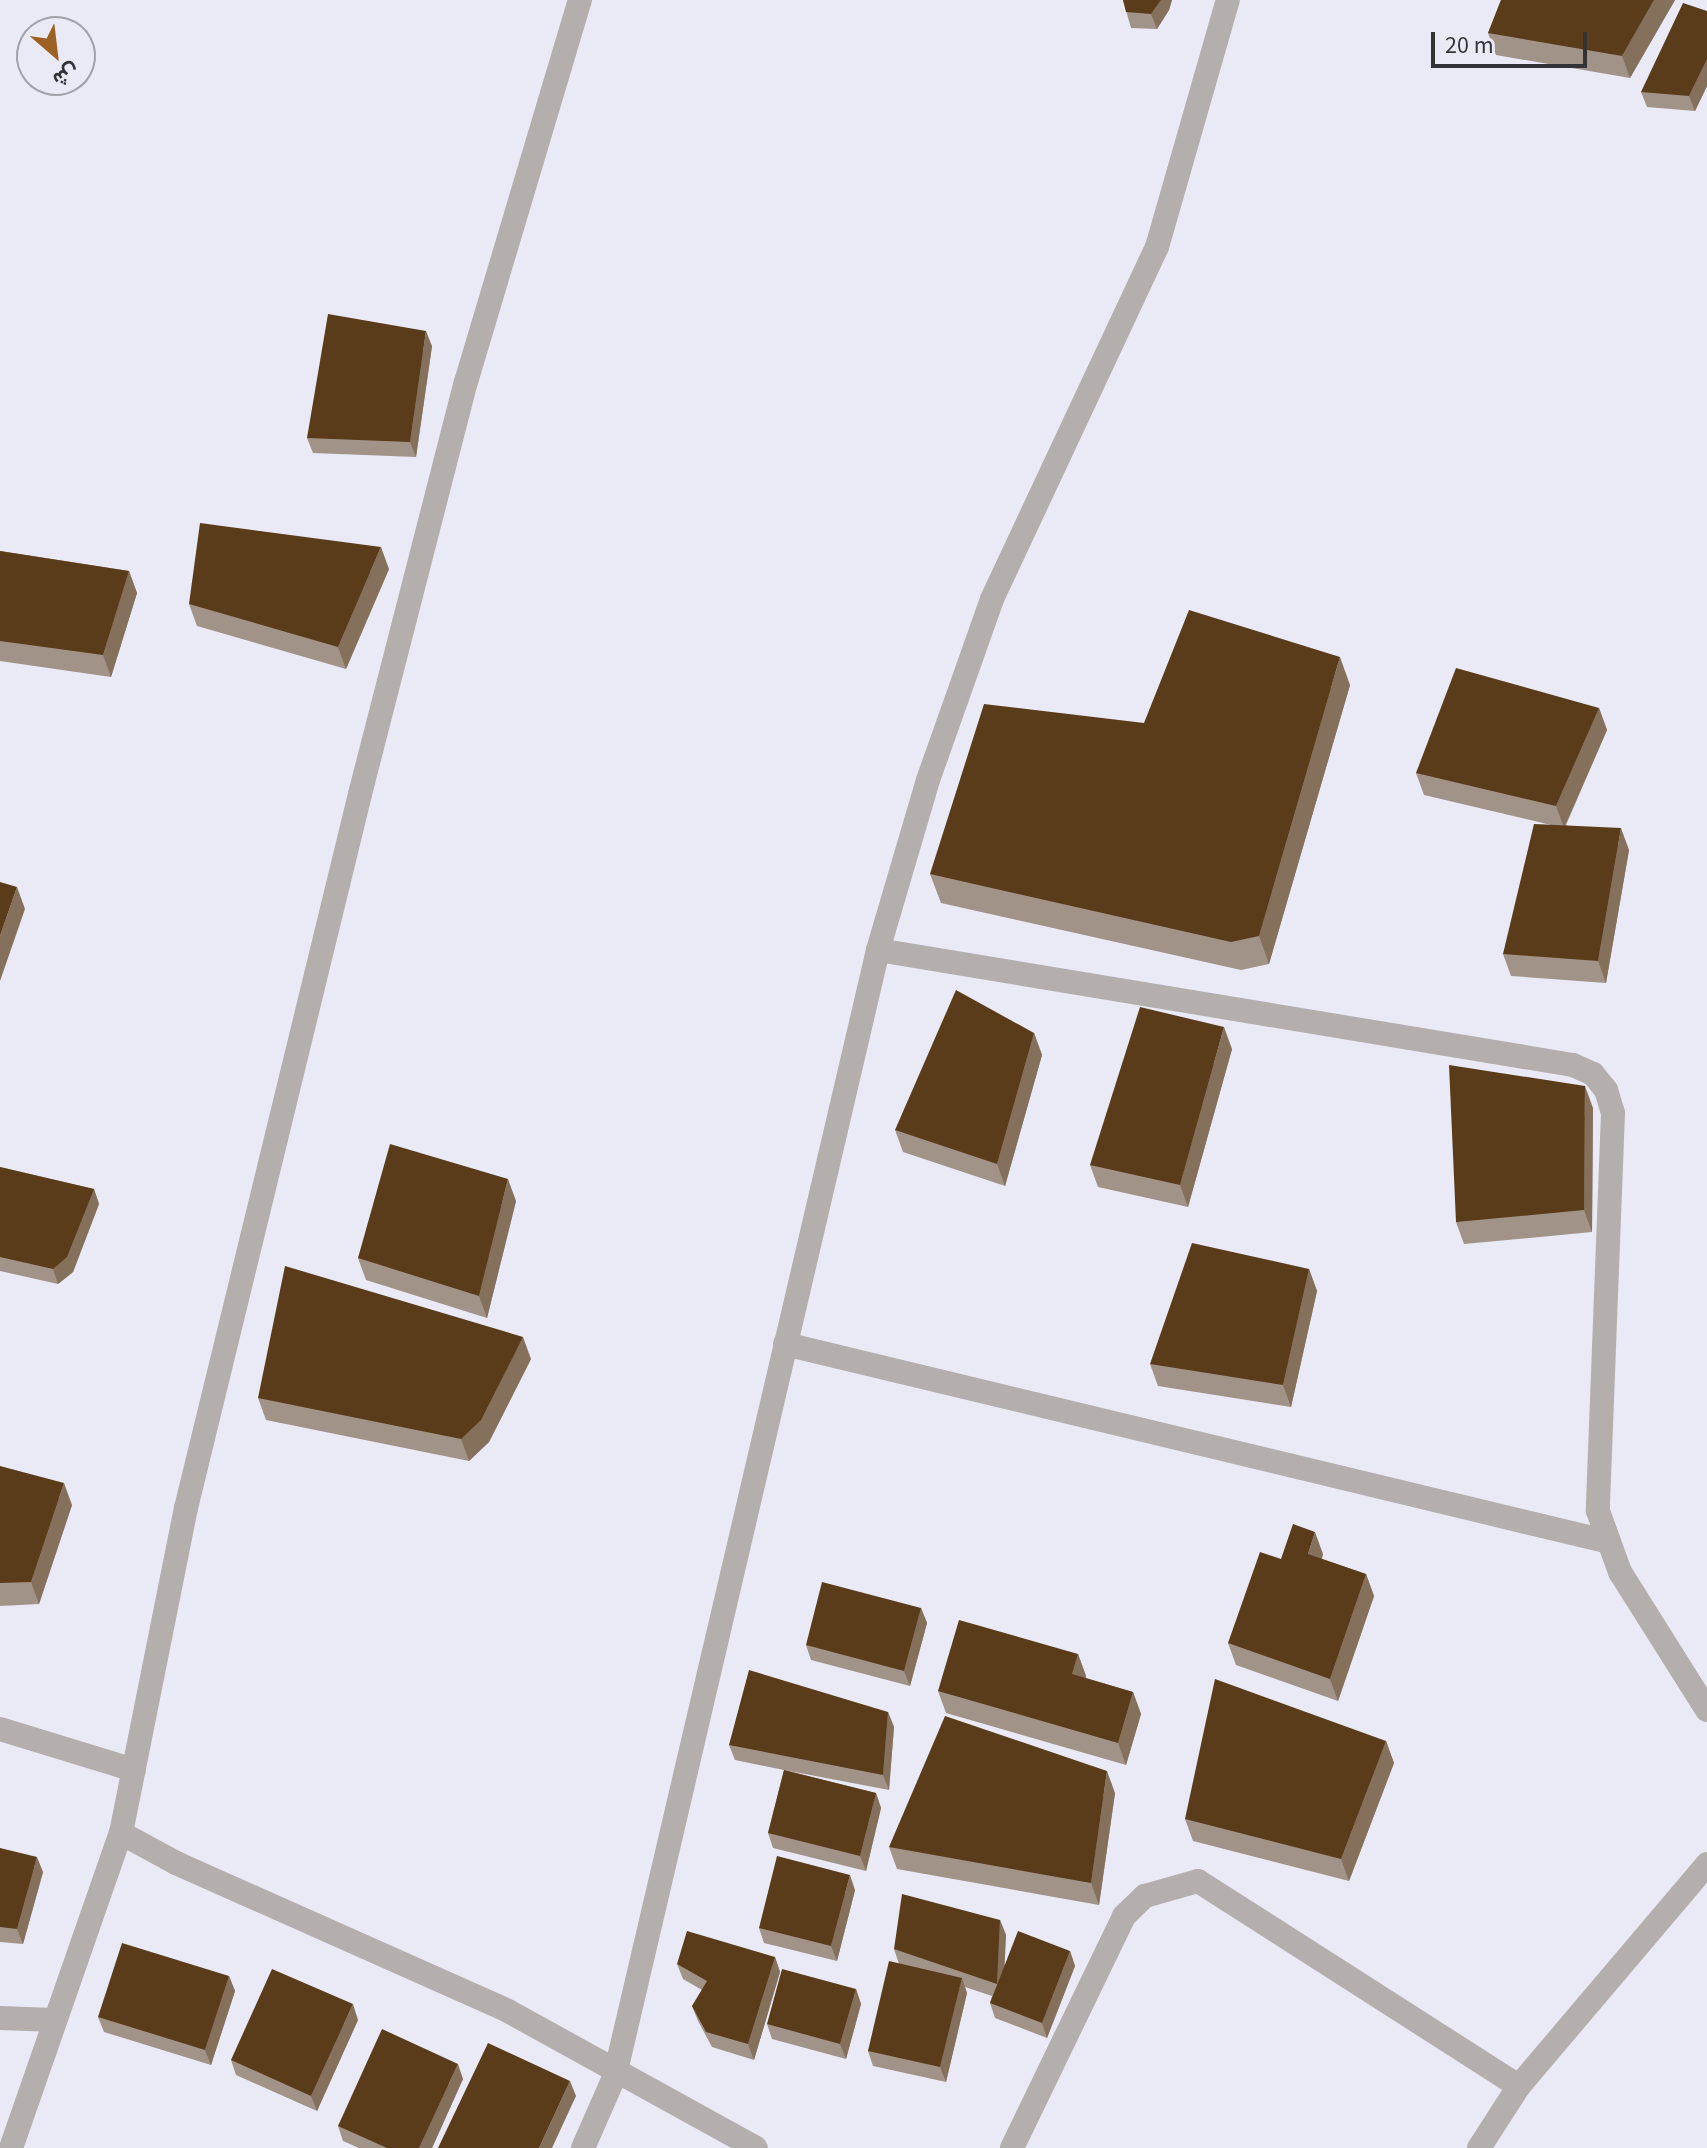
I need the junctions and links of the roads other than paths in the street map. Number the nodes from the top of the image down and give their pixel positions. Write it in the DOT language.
graph roads {
  1 [pos="580,0"];
  2 [pos="1228,0"];
  3 [pos="878,950"];
  4 [pos="785,1344"];
  5 [pos="1605,1541"];
  6 [pos="1707,1710"];
  7 [pos="0,1729"];
  8 [pos="134,1770"];
  9 [pos="121,1833"];
  10 [pos="1707,1864"];
  11 [pos="0,2018"];
  12 [pos="55,2020"];
  13 [pos="615,2075"];
  14 [pos="1519,2086"];
  15 [pos="11,2148"];
  16 [pos="583,2148"];
  17 [pos="756,2148"];
  18 [pos="1012,2148"];
  19 [pos="1479,2148"];
  1 -- 8 [label="street"];
  2 -- 3 [label="street"];
  3 -- 4 [label="street"];
  3 -- 5 [label="street"];
  4 -- 5 [label="street"];
  4 -- 13 [label="street"];
  5 -- 6 [label="street"];
  7 -- 8 [label="street"];
  8 -- 9 [label="street"];
  9 -- 12 [label="street"];
  9 -- 13 [label="street"];
  10 -- 14 [label="street"];
  11 -- 12 [label="street"];
  12 -- 15 [label="street"];
  13 -- 16 [label="street"];
  13 -- 17 [label="street"];
  14 -- 18 [label="street"];
  14 -- 19 [label="street"];
}
